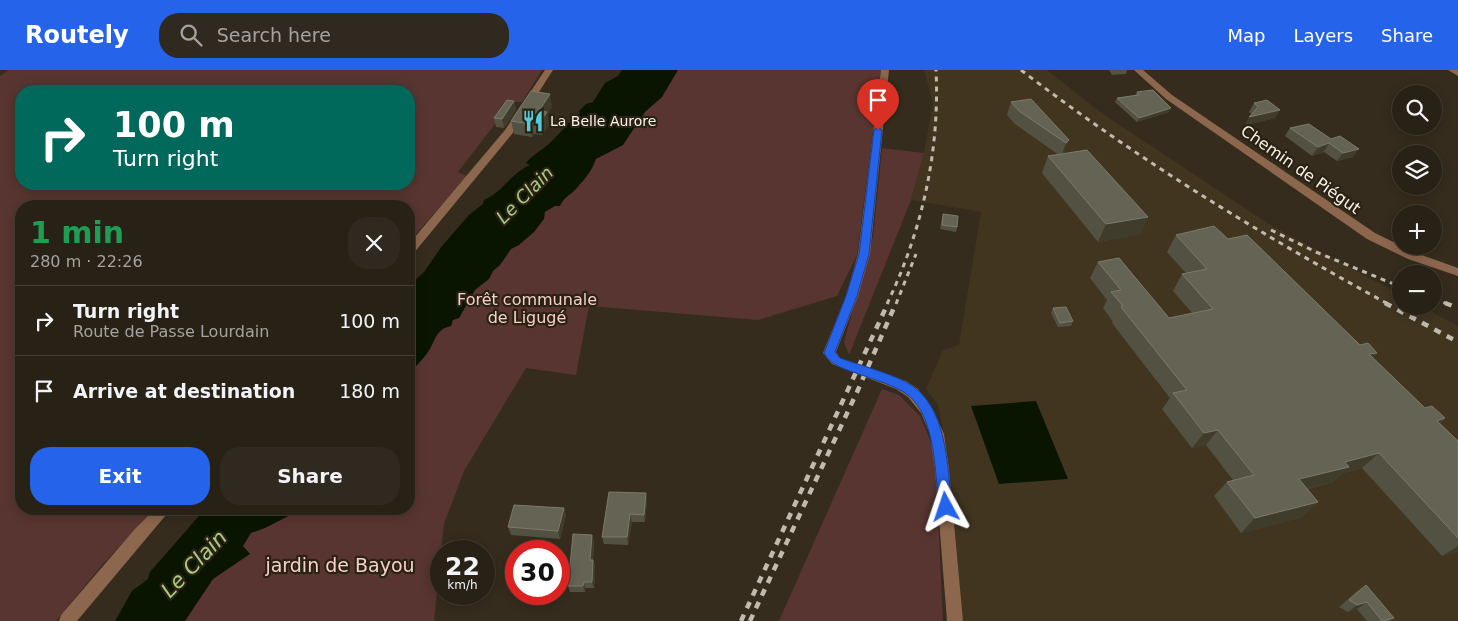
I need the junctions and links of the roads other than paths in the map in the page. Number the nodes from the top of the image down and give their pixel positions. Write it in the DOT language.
graph roads {
  1 [pos="549,70"];
  2 [pos="885,70"];
  3 [pos="1138,70"];
  4 [pos="1452,70"];
  5 [pos="1458,73"];
  6 [pos="415,243"];
  7 [pos="1458,272"];
  8 [pos="158,515"];
  9 [pos="66,621"];
  10 [pos="955,621"];
  1 -- 6 [label="street"];
  2 -- 10 [label="street"];
  3 -- 7 [label="street, Chemin de Piégut"];
  4 -- 5 [label="street"];
  8 -- 9 [label="street"];
}
